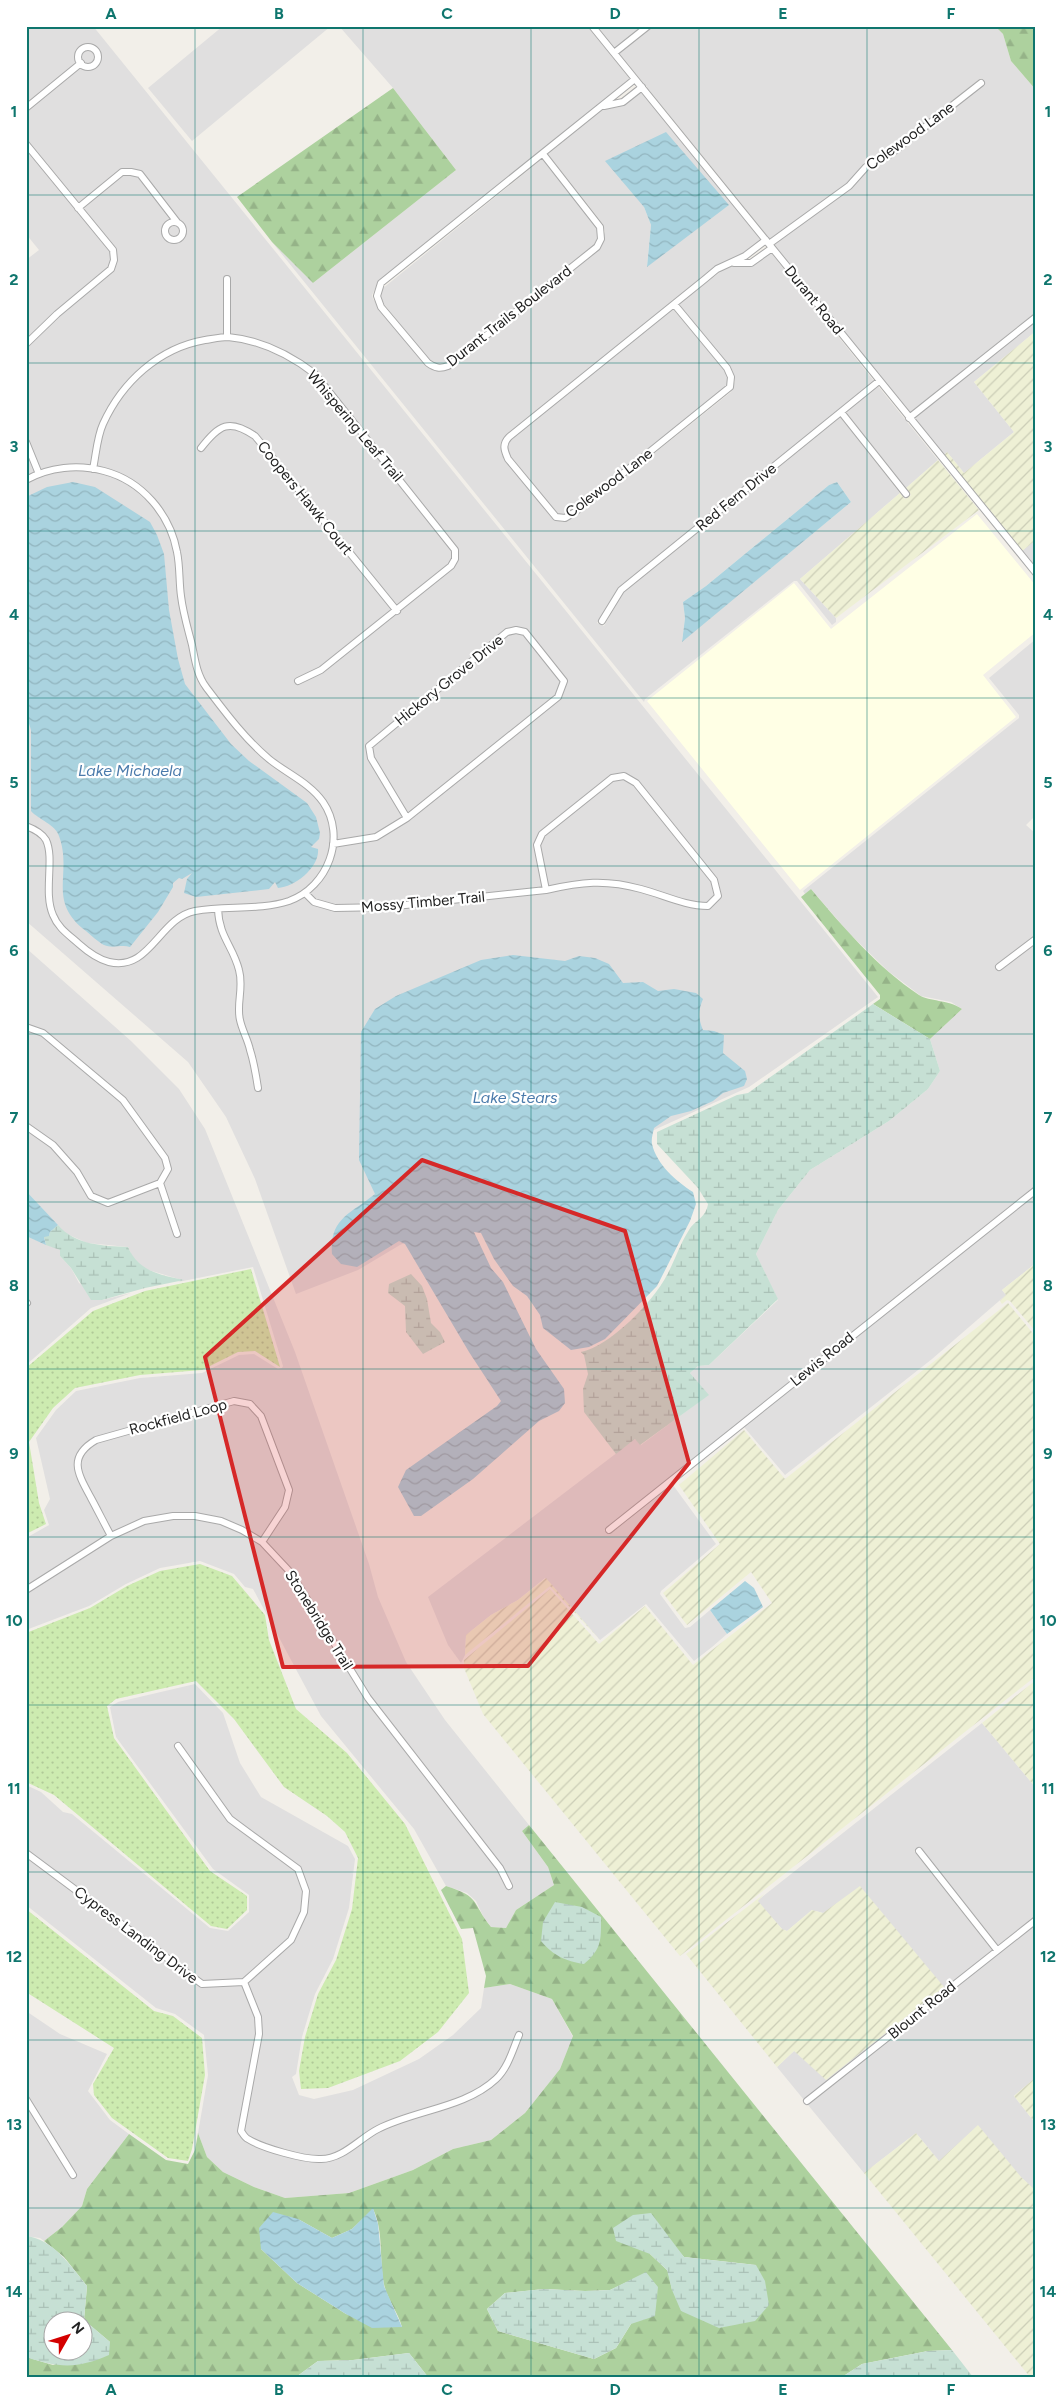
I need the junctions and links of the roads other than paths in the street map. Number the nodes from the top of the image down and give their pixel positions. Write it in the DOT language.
graph roads {
  1 [pos="592,26"];
  2 [pos="648,26"];
  3 [pos="614,53"];
  4 [pos="81,63"];
  5 [pos="635,79"];
  6 [pos="981,82"];
  7 [pos="642,87"];
  8 [pos="602,106"];
  9 [pos="26,108"];
  10 [pos="26,144"];
  11 [pos="543,154"];
  12 [pos="78,208"];
  13 [pos="177,222"];
  14 [pos="769,244"];
  15 [pos="734,263"];
  16 [pos="226,279"];
  17 [pos="674,304"];
  18 [pos="1036,317"];
  19 [pos="227,337"];
  20 [pos="26,344"];
  21 [pos="879,381"];
  22 [pos="841,412"];
  23 [pos="909,418"];
  24 [pos="26,442"];
  25 [pos="201,448"];
  26 [pos="92,469"];
  27 [pos="39,474"];
  28 [pos="26,480"];
  29 [pos="906,494"];
  30 [pos="1036,573"];
  31 [pos="397,611"];
  32 [pos="602,621"];
  33 [pos="298,681"];
  34 [pos="407,818"];
  35 [pos="26,826"];
  36 [pos="333,844"];
  37 [pos="546,890"];
  38 [pos="304,893"];
  39 [pos="218,909"];
  40 [pos="1036,939"];
  41 [pos="999,968"];
  42 [pos="26,1027"];
  43 [pos="258,1088"];
  44 [pos="26,1126"];
  45 [pos="160,1183"];
  46 [pos="1036,1190"];
  47 [pos="177,1234"];
  48 [pos="609,1530"];
  49 [pos="111,1536"];
  50 [pos="262,1542"];
  51 [pos="26,1590"];
  52 [pos="178,1746"];
  53 [pos="919,1851"];
  54 [pos="26,1853"];
  55 [pos="509,1886"];
  56 [pos="1036,1920"];
  57 [pos="997,1950"];
  58 [pos="244,1982"];
  59 [pos="519,2035"];
  60 [pos="26,2099"];
  61 [pos="808,2101"];
  62 [pos="73,2174"];
  1 -- 3 [label="street, Durant Road"];
  2 -- 3 [label="street"];
  3 -- 5 [label="street, Durant Road"];
  4 -- 9 [label="street"];
  5 -- 7 [label="street, Durant Road"];
  5 -- 8 [label="street, Durant Trails Boulevard"];
  6 -- 14 [label="street, Colewood Lane"];
  7 -- 8 [label="street"];
  7 -- 14 [label="street, Durant Road"];
  8 -- 11 [label="street, Durant Trails Boulevard"];
  10 -- 12 [label="street"];
  11 -- 11 [label="street, Durant Trails Boulevard"];
  12 -- 13 [label="street"];
  12 -- 20 [label="street"];
  14 -- 15 [label="street, Colewood Lane"];
  14 -- 15 [label="street, Colewood Lane"];
  14 -- 21 [label="street, Durant Road"];
  15 -- 17 [label="street, Colewood Lane"];
  16 -- 19 [label="street"];
  17 -- 17 [label="street, Colewood Lane"];
  18 -- 23 [label="street"];
  19 -- 26 [label="street, Whispering Leaf Trail"];
  19 -- 31 [label="street, Whispering Leaf Trail"];
  21 -- 22 [label="street, Red Fern Drive"];
  21 -- 23 [label="street, Durant Road"];
  22 -- 29 [label="street"];
  22 -- 32 [label="street, Red Fern Drive"];
  23 -- 30 [label="street, Durant Road"];
  24 -- 27 [label="street"];
  25 -- 31 [label="street, Coopers Hawk Court"];
  26 -- 27 [label="street"];
  26 -- 36 [label="street"];
  27 -- 28 [label="street"];
  31 -- 33 [label="street, Whispering Leaf Trail"];
  34 -- 34 [label="street, Hickory Grove Drive"];
  34 -- 36 [label="street, Hickory Grove Drive"];
  35 -- 39 [label="street"];
  36 -- 38 [label="street"];
  37 -- 37 [label="street, Mossy Timber Trail"];
  37 -- 38 [label="street, Mossy Timber Trail"];
  38 -- 39 [label="street"];
  39 -- 43 [label="street"];
  40 -- 41 [label="street"];
  42 -- 45 [label="street"];
  44 -- 45 [label="street"];
  45 -- 47 [label="street"];
  46 -- 48 [label="street, Lewis Road"];
  49 -- 50 [label="street, Stonebridge Trail"];
  49 -- 50 [label="street, Rockfield Loop"];
  49 -- 51 [label="street, Stonebridge Trail"];
  50 -- 55 [label="street, Stonebridge Trail"];
  52 -- 58 [label="street"];
  53 -- 57 [label="street"];
  54 -- 58 [label="street, Cypress Landing Drive"];
  56 -- 57 [label="street, Blount Road"];
  57 -- 61 [label="street, Blount Road"];
  58 -- 59 [label="street"];
  60 -- 62 [label="street"];
}
